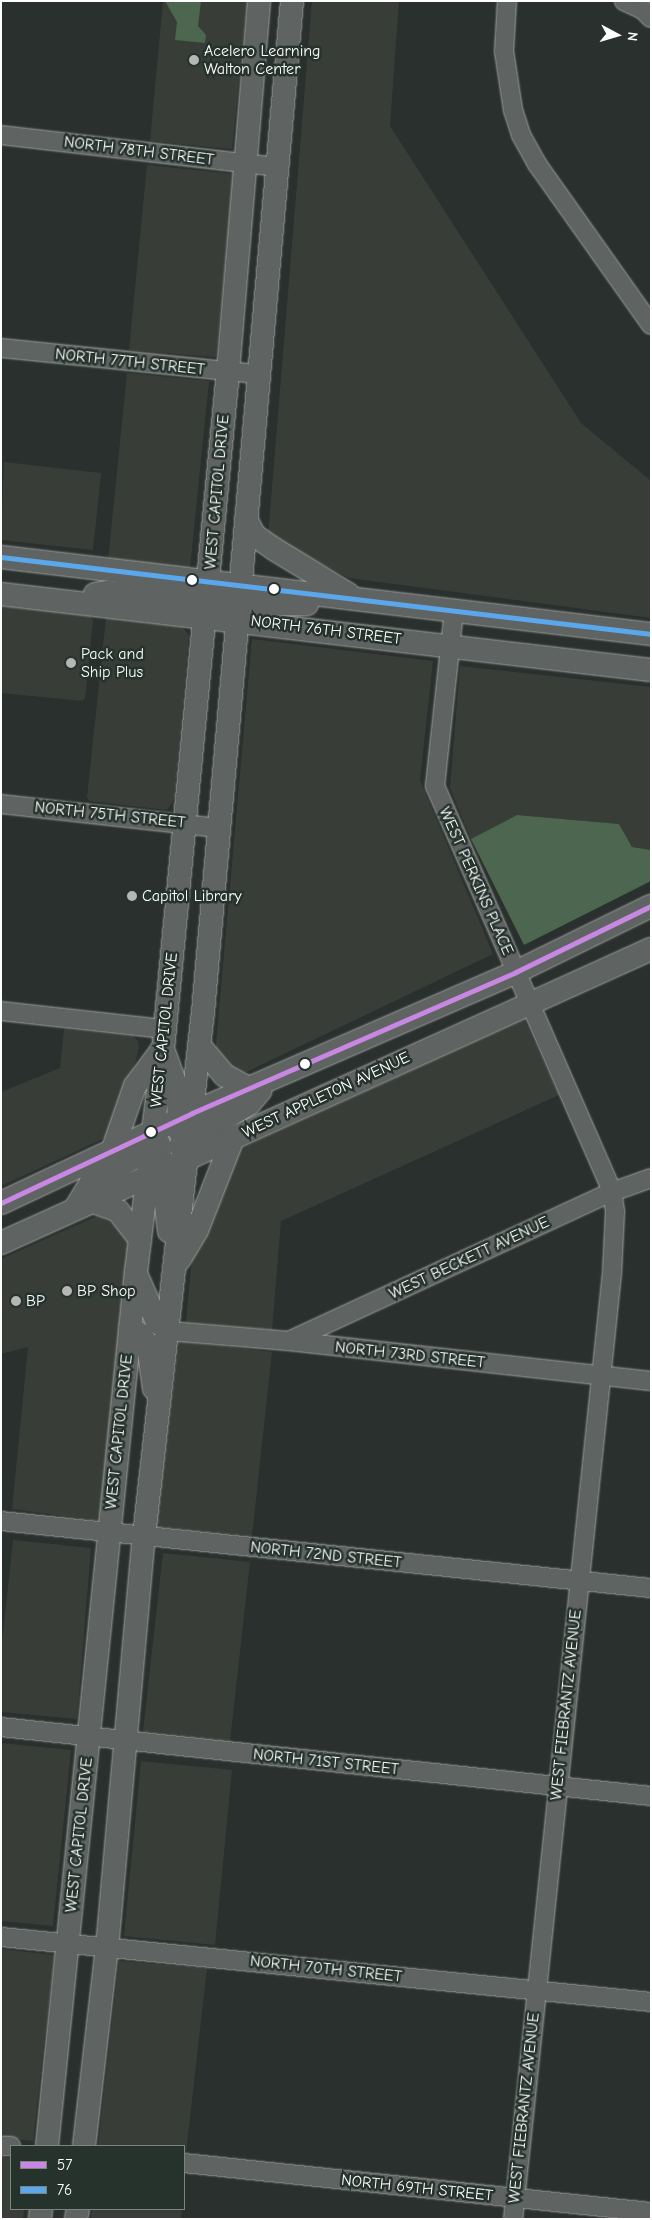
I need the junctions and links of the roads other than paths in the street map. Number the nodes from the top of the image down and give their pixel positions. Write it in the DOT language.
graph roads {
  1 [pos="259,1"];
  2 [pos="292,1"];
  3 [pos="507,1"];
  4 [pos="624,1"];
  5 [pos="647,10"];
  6 [pos="1,135"];
  7 [pos="244,164"];
  8 [pos="276,167"];
  9 [pos="651,325"];
  10 [pos="1,348"];
  11 [pos="228,371"];
  12 [pos="259,374"];
  13 [pos="246,519"];
  14 [pos="1,557"];
  15 [pos="1,594"];
  16 [pos="349,598"];
  17 [pos="207,599"];
  18 [pos="239,603"];
  19 [pos="454,611"];
  20 [pos="651,634"];
  21 [pos="450,645"];
  22 [pos="651,670"];
  23 [pos="1,804"];
  24 [pos="185,823"];
  25 [pos="219,828"];
  26 [pos="651,906"];
  27 [pos="176,912"];
  28 [pos="651,949"];
  29 [pos="206,951"];
  30 [pos="516,972"];
  31 [pos="531,1003"];
  32 [pos="1,1011"];
  33 [pos="164,1039"];
  34 [pos="199,1045"];
  35 [pos="270,1079"];
  36 [pos="248,1088"];
  37 [pos="184,1135"];
  38 [pos="234,1138"];
  39 [pos="113,1149"];
  40 [pos="156,1155"];
  41 [pos="651,1178"];
  42 [pos="612,1192"];
  43 [pos="1,1203"];
  44 [pos="83,1205"];
  45 [pos="140,1239"];
  46 [pos="1,1242"];
  47 [pos="176,1260"];
  48 [pos="136,1272"];
  49 [pos="130,1328"];
  50 [pos="168,1332"];
  51 [pos="289,1341"];
  52 [pos="601,1376"];
  53 [pos="651,1381"];
  54 [pos="159,1409"];
  55 [pos="1,1521"];
  56 [pos="109,1533"];
  57 [pos="144,1536"];
  58 [pos="579,1580"];
  59 [pos="651,1588"];
  60 [pos="1,1727"];
  61 [pos="89,1736"];
  62 [pos="124,1740"];
  63 [pos="557,1787"];
  64 [pos="651,1796"];
  65 [pos="1,1937"];
  66 [pos="69,1944"];
  67 [pos="107,1948"];
  68 [pos="536,1990"];
  69 [pos="651,2002"];
  70 [pos="47,2145"];
  71 [pos="84,2145"];
  72 [pos="185,2163"];
  73 [pos="515,2198"];
  74 [pos="651,2212"];
  75 [pos="513,2219"];
  1 -- 7 [label="main road, WEST CAPITOL DRIVE"];
  2 -- 8 [label="main road, WEST CAPITOL DRIVE"];
  3 -- 9 [label="street"];
  4 -- 5 [label="street"];
  6 -- 7 [label="street, NORTH 78TH STREET"];
  7 -- 8 [label="street, NORTH 78TH STREET"];
  7 -- 11 [label="main road, WEST CAPITOL DRIVE"];
  8 -- 12 [label="main road, WEST CAPITOL DRIVE"];
  10 -- 11 [label="street, NORTH 77TH STREET"];
  11 -- 12 [label="street, NORTH 77TH STREET"];
  11 -- 17 [label="main road, WEST CAPITOL DRIVE"];
  12 -- 13 [label="main road, WEST CAPITOL DRIVE"];
  13 -- 16 [label="main road"];
  13 -- 18 [label="main road, WEST CAPITOL DRIVE"];
  14 -- 17 [label="main road, NORTH 76TH STREET"];
  15 -- 17 [label="main road, NORTH 76TH STREET"];
  16 -- 18 [label="main road"];
  16 -- 19 [label="main road"];
  17 -- 18 [label="main road, NORTH 76TH STREET"];
  17 -- 18 [label="main road, NORTH 76TH STREET"];
  17 -- 24 [label="main road, WEST CAPITOL DRIVE"];
  18 -- 21 [label="main road, NORTH 76TH STREET"];
  18 -- 25 [label="main road, WEST CAPITOL DRIVE"];
  19 -- 20 [label="main road"];
  19 -- 21 [label="street, WEST PERKINS PLACE"];
  21 -- 22 [label="main road, NORTH 76TH STREET"];
  21 -- 30 [label="street, WEST PERKINS PLACE"];
  23 -- 24 [label="street, NORTH 75TH STREET"];
  24 -- 25 [label="street, NORTH 75TH STREET"];
  24 -- 27 [label="main road, WEST CAPITOL DRIVE"];
  25 -- 29 [label="main road, WEST CAPITOL DRIVE"];
  26 -- 30 [label="main road, WEST APPLETON AVENUE"];
  27 -- 29 [label="main road"];
  27 -- 33 [label="main road, WEST CAPITOL DRIVE"];
  28 -- 31 [label="main road, WEST APPLETON AVENUE"];
  29 -- 34 [label="main road, WEST CAPITOL DRIVE"];
  30 -- 31 [label="street, WEST PERKINS PLACE"];
  30 -- 35 [label="main road, WEST APPLETON AVENUE"];
  31 -- 38 [label="main road, WEST APPLETON AVENUE"];
  31 -- 42 [label="street, WEST PERKINS PLACE"];
  32 -- 33 [label="street"];
  33 -- 37 [label="main road"];
  33 -- 39 [label="main road"];
  33 -- 40 [label="main road, WEST CAPITOL DRIVE"];
  34 -- 36 [label="main road"];
  34 -- 37 [label="main road, WEST CAPITOL DRIVE"];
  35 -- 36 [label="main road, WEST APPLETON AVENUE"];
  35 -- 37 [label="main road"];
  36 -- 37 [label="main road, WEST APPLETON AVENUE"];
  37 -- 38 [label="main road, WEST APPLETON AVENUE"];
  37 -- 40 [label="main road, WEST APPLETON AVENUE"];
  37 -- 40 [label="main road"];
  37 -- 47 [label="main road, WEST CAPITOL DRIVE"];
  38 -- 47 [label="main road"];
  39 -- 40 [label="main road, WEST APPLETON AVENUE"];
  39 -- 43 [label="main road, WEST APPLETON AVENUE"];
  40 -- 44 [label="main road, WEST APPLETON AVENUE"];
  40 -- 45 [label="main road, WEST CAPITOL DRIVE"];
  40 -- 47 [label="main road"];
  41 -- 42 [label="street, WEST BECKETT AVENUE"];
  42 -- 51 [label="street, WEST BECKETT AVENUE"];
  42 -- 52 [label="street, WEST FIEBRANTZ AVENUE"];
  44 -- 45 [label="main road"];
  44 -- 46 [label="main road, WEST APPLETON AVENUE"];
  45 -- 48 [label="main road, WEST CAPITOL DRIVE"];
  47 -- 50 [label="main road, WEST CAPITOL DRIVE"];
  48 -- 49 [label="main road, WEST CAPITOL DRIVE"];
  48 -- 50 [label="main road"];
  49 -- 54 [label="main road"];
  49 -- 56 [label="main road, WEST CAPITOL DRIVE"];
  50 -- 51 [label="street, NORTH 73RD STREET"];
  50 -- 54 [label="main road, WEST CAPITOL DRIVE"];
  51 -- 52 [label="street, NORTH 73RD STREET"];
  52 -- 53 [label="street, NORTH 73RD STREET"];
  52 -- 58 [label="street, WEST FIEBRANTZ AVENUE"];
  54 -- 57 [label="main road, WEST CAPITOL DRIVE"];
  55 -- 56 [label="street, NORTH 72ND STREET"];
  56 -- 57 [label="street, NORTH 72ND STREET"];
  56 -- 61 [label="main road, WEST CAPITOL DRIVE"];
  57 -- 58 [label="street, NORTH 72ND STREET"];
  57 -- 62 [label="main road, WEST CAPITOL DRIVE"];
  58 -- 59 [label="street, NORTH 72ND STREET"];
  58 -- 63 [label="street, WEST FIEBRANTZ AVENUE"];
  60 -- 61 [label="street, NORTH 71ST STREET"];
  61 -- 62 [label="street, NORTH 71ST STREET"];
  61 -- 66 [label="main road, WEST CAPITOL DRIVE"];
  62 -- 63 [label="street, NORTH 71ST STREET"];
  62 -- 67 [label="main road, WEST CAPITOL DRIVE"];
  63 -- 64 [label="street, NORTH 71ST STREET"];
  63 -- 68 [label="street, WEST FIEBRANTZ AVENUE"];
  65 -- 66 [label="street, NORTH 70TH STREET"];
  66 -- 67 [label="street, NORTH 70TH STREET"];
  66 -- 70 [label="main road, WEST CAPITOL DRIVE"];
  67 -- 68 [label="street, NORTH 70TH STREET"];
  67 -- 71 [label="main road, WEST CAPITOL DRIVE"];
  68 -- 69 [label="street, NORTH 70TH STREET"];
  68 -- 73 [label="street, WEST FIEBRANTZ AVENUE"];
  72 -- 73 [label="street, NORTH 69TH STREET"];
  73 -- 74 [label="street, NORTH 69TH STREET"];
  73 -- 75 [label="street, WEST FIEBRANTZ AVENUE"];
}
